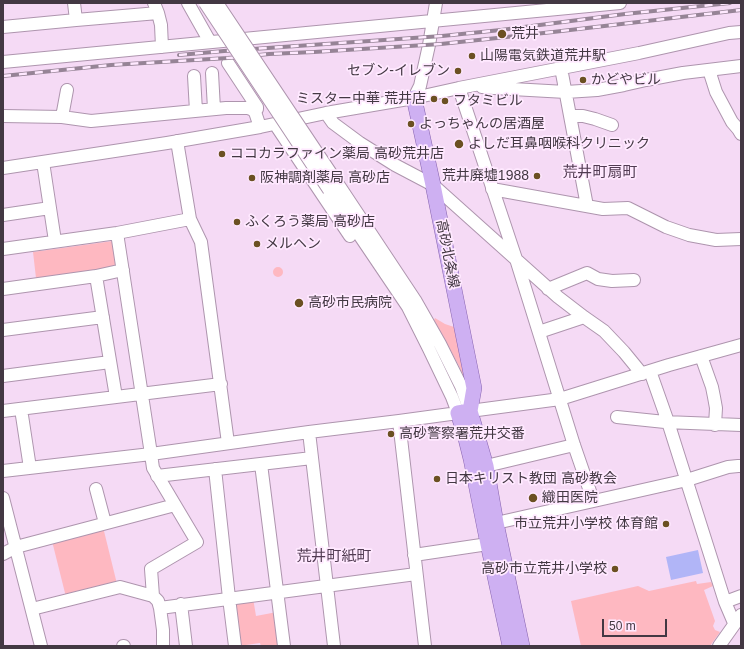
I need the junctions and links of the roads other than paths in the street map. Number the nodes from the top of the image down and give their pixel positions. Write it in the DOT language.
graph roads {
  1 [pos="74,3"];
  2 [pos="188,3"];
  3 [pos="205,3"];
  4 [pos="217,3"];
  5 [pos="436,3"];
  6 [pos="620,3"];
  7 [pos="156,8"];
  8 [pos="76,20"];
  9 [pos="433,21"];
  10 [pos="3,27"];
  11 [pos="741,32"];
  12 [pos="210,42"];
  13 [pos="162,47"];
  14 [pos="3,62"];
  15 [pos="228,63"];
  16 [pos="741,66"];
  17 [pos="561,68"];
  18 [pos="709,70"];
  19 [pos="212,73"];
  20 [pos="194,76"];
  21 [pos="472,85"];
  22 [pos="459,88"];
  23 [pos="69,90"];
  24 [pos="566,92"];
  25 [pos="414,98"];
  26 [pos="214,109"];
  27 [pos="196,111"];
  28 [pos="255,112"];
  29 [pos="326,113"];
  30 [pos="3,116"];
  31 [pos="570,116"];
  32 [pos="62,117"];
  33 [pos="275,124"];
  34 [pos="612,125"];
  35 [pos="260,127"];
  36 [pos="741,134"];
  37 [pos="177,141"];
  38 [pos="43,162"];
  39 [pos="3,168"];
  40 [pos="433,185"];
  41 [pos="333,187"];
  42 [pos="492,189"];
  43 [pos="587,206"];
  44 [pos="50,208"];
  45 [pos="3,215"];
  46 [pos="190,220"];
  47 [pos="117,233"];
  48 [pos="741,239"];
  49 [pos="55,241"];
  50 [pos="3,249"];
  51 [pos="516,259"];
  52 [pos="122,270"];
  53 [pos="96,276"];
  54 [pos="634,280"];
  55 [pos="548,288"];
  56 [pos="3,289"];
  57 [pos="103,317"];
  58 [pos="584,317"];
  59 [pos="3,330"];
  60 [pos="539,332"];
  61 [pos="741,345"];
  62 [pos="430,349"];
  63 [pos="701,356"];
  64 [pos="110,362"];
  65 [pos="646,372"];
  66 [pos="3,376"];
  67 [pos="221,384"];
  68 [pos="141,394"];
  69 [pos="116,397"];
  70 [pos="560,399"];
  71 [pos="21,409"];
  72 [pos="3,411"];
  73 [pos="464,412"];
  74 [pos="617,417"];
  75 [pos="399,421"];
  76 [pos="668,422"];
  77 [pos="715,424"];
  78 [pos="741,425"];
  79 [pos="309,432"];
  80 [pos="228,443"];
  81 [pos="574,445"];
  82 [pos="151,454"];
  83 [pos="312,458"];
  84 [pos="261,464"];
  85 [pos="486,466"];
  86 [pos="741,466"];
  87 [pos="30,468"];
  88 [pos="215,469"];
  89 [pos="3,470"];
  90 [pos="157,476"];
  91 [pos="686,480"];
  92 [pos="96,489"];
  93 [pos="3,498"];
  94 [pos="593,500"];
  95 [pos="175,504"];
  96 [pos="105,523"];
  97 [pos="496,523"];
  98 [pos="488,544"];
  99 [pos="16,547"];
  100 [pos="3,554"];
  101 [pos="414,555"];
  102 [pos="416,574"];
  103 [pos="327,586"];
  104 [pos="277,592"];
  105 [pos="153,596"];
  106 [pos="741,596"];
  107 [pos="229,598"];
  108 [pos="725,602"];
  109 [pos="181,604"];
  110 [pos="160,608"];
  111 [pos="32,609"];
  112 [pos="738,619"];
  113 [pos="41,646"];
  114 [pos="163,646"];
  115 [pos="186,646"];
  116 [pos="235,646"];
  117 [pos="284,646"];
  118 [pos="334,646"];
  119 [pos="425,646"];
  120 [pos="510,646"];
  121 [pos="522,646"];
  122 [pos="719,646"];
  1 -- 8 [label="street"];
  2 -- 12 [label="street"];
  3 -- 41 [label="street, bridge"];
  4 -- 41 [label="street, bridge"];
  5 -- 9 [label="street"];
  6 -- 9 [label="street"];
  7 -- 8 [label="street"];
  7 -- 13 [label="street"];
  8 -- 10 [label="street"];
  9 -- 12 [label="street"];
  9 -- 25 [label="street"];
  11 -- 17 [label="street"];
  12 -- 13 [label="street"];
  13 -- 14 [label="street"];
  15 -- 28 [label="street"];
  16 -- 18 [label="street"];
  17 -- 21 [label="street"];
  17 -- 24 [label="street"];
  18 -- 24 [label="street"];
  18 -- 36 [label="street"];
  19 -- 26 [label="street"];
  20 -- 27 [label="street"];
  21 -- 22 [label="street"];
  21 -- 24 [label="street"];
  22 -- 25 [label="street"];
  22 -- 42 [label="street"];
  23 -- 32 [label="street"];
  24 -- 31 [label="street"];
  25 -- 29 [label="street"];
  25 -- 40 [label="main road, 高砂北条線"];
  26 -- 27 [label="street"];
  26 -- 28 [label="street"];
  27 -- 32 [label="street"];
  28 -- 35 [label="street"];
  29 -- 33 [label="street"];
  29 -- 40 [label="street"];
  30 -- 32 [label="street"];
  31 -- 34 [label="street"];
  31 -- 43 [label="street"];
  33 -- 35 [label="street"];
  33 -- 62 [label="street"];
  35 -- 37 [label="street"];
  37 -- 38 [label="street"];
  37 -- 46 [label="street"];
  38 -- 39 [label="street"];
  38 -- 44 [label="street"];
  40 -- 51 [label="street"];
  40 -- 73 [label="main road, 高砂北条線"];
  41 -- 62 [label="street"];
  41 -- 73 [label="street"];
  42 -- 43 [label="street"];
  42 -- 51 [label="street"];
  43 -- 48 [label="street"];
  44 -- 45 [label="street"];
  44 -- 49 [label="street"];
  46 -- 47 [label="street"];
  46 -- 67 [label="street"];
  47 -- 49 [label="street"];
  47 -- 52 [label="street"];
  49 -- 50 [label="street"];
  51 -- 55 [label="street"];
  51 -- 60 [label="street"];
  52 -- 53 [label="street"];
  52 -- 68 [label="street"];
  53 -- 56 [label="street"];
  53 -- 57 [label="street"];
  54 -- 55 [label="street"];
  55 -- 58 [label="street"];
  57 -- 59 [label="street"];
  57 -- 64 [label="street"];
  58 -- 60 [label="street"];
  58 -- 65 [label="street"];
  60 -- 70 [label="street"];
  61 -- 63 [label="street"];
  62 -- 73 [label="street"];
  63 -- 65 [label="street"];
  63 -- 77 [label="street"];
  64 -- 66 [label="street"];
  64 -- 69 [label="street"];
  65 -- 70 [label="street"];
  65 -- 76 [label="street"];
  67 -- 68 [label="street"];
  67 -- 80 [label="street"];
  68 -- 69 [label="street"];
  68 -- 82 [label="street"];
  69 -- 71 [label="street"];
  70 -- 73 [label="street"];
  70 -- 81 [label="street"];
  71 -- 72 [label="street"];
  71 -- 87 [label="street"];
  73 -- 75 [label="street"];
  73 -- 85 [label="main road, 高砂北条線"];
  73 -- 98 [label="main road, 高砂北条線"];
  74 -- 76 [label="street"];
  75 -- 79 [label="street"];
  75 -- 101 [label="street"];
  76 -- 77 [label="street"];
  76 -- 91 [label="street"];
  77 -- 78 [label="street"];
  79 -- 80 [label="street"];
  79 -- 83 [label="street"];
  80 -- 82 [label="street"];
  81 -- 85 [label="street"];
  81 -- 94 [label="street"];
  82 -- 87 [label="street"];
  82 -- 90 [label="street"];
  83 -- 84 [label="street"];
  83 -- 103 [label="street"];
  84 -- 88 [label="street"];
  84 -- 104 [label="street"];
  85 -- 97 [label="main road, 高砂北条線"];
  86 -- 91 [label="street"];
  87 -- 89 [label="street"];
  88 -- 90 [label="street"];
  88 -- 107 [label="street"];
  90 -- 95 [label="street"];
  91 -- 94 [label="street"];
  91 -- 108 [label="street"];
  92 -- 96 [label="street"];
  93 -- 99 [label="street"];
  94 -- 97 [label="street"];
  95 -- 96 [label="street"];
  95 -- 105 [label="street"];
  96 -- 99 [label="street"];
  97 -- 121 [label="main road, 高砂北条線"];
  98 -- 101 [label="street"];
  98 -- 120 [label="main road, 高砂北条線"];
  99 -- 100 [label="street"];
  99 -- 111 [label="street"];
  101 -- 102 [label="street"];
  102 -- 103 [label="street"];
  102 -- 119 [label="street"];
  103 -- 104 [label="street"];
  103 -- 118 [label="street"];
  104 -- 107 [label="street"];
  104 -- 117 [label="street"];
  105 -- 110 [label="street"];
  105 -- 111 [label="street"];
  106 -- 108 [label="street"];
  107 -- 109 [label="street"];
  107 -- 116 [label="street"];
  108 -- 112 [label="street"];
  109 -- 110 [label="street"];
  109 -- 115 [label="street"];
  110 -- 114 [label="street"];
  111 -- 113 [label="street"];
  112 -- 122 [label="street"];
}
